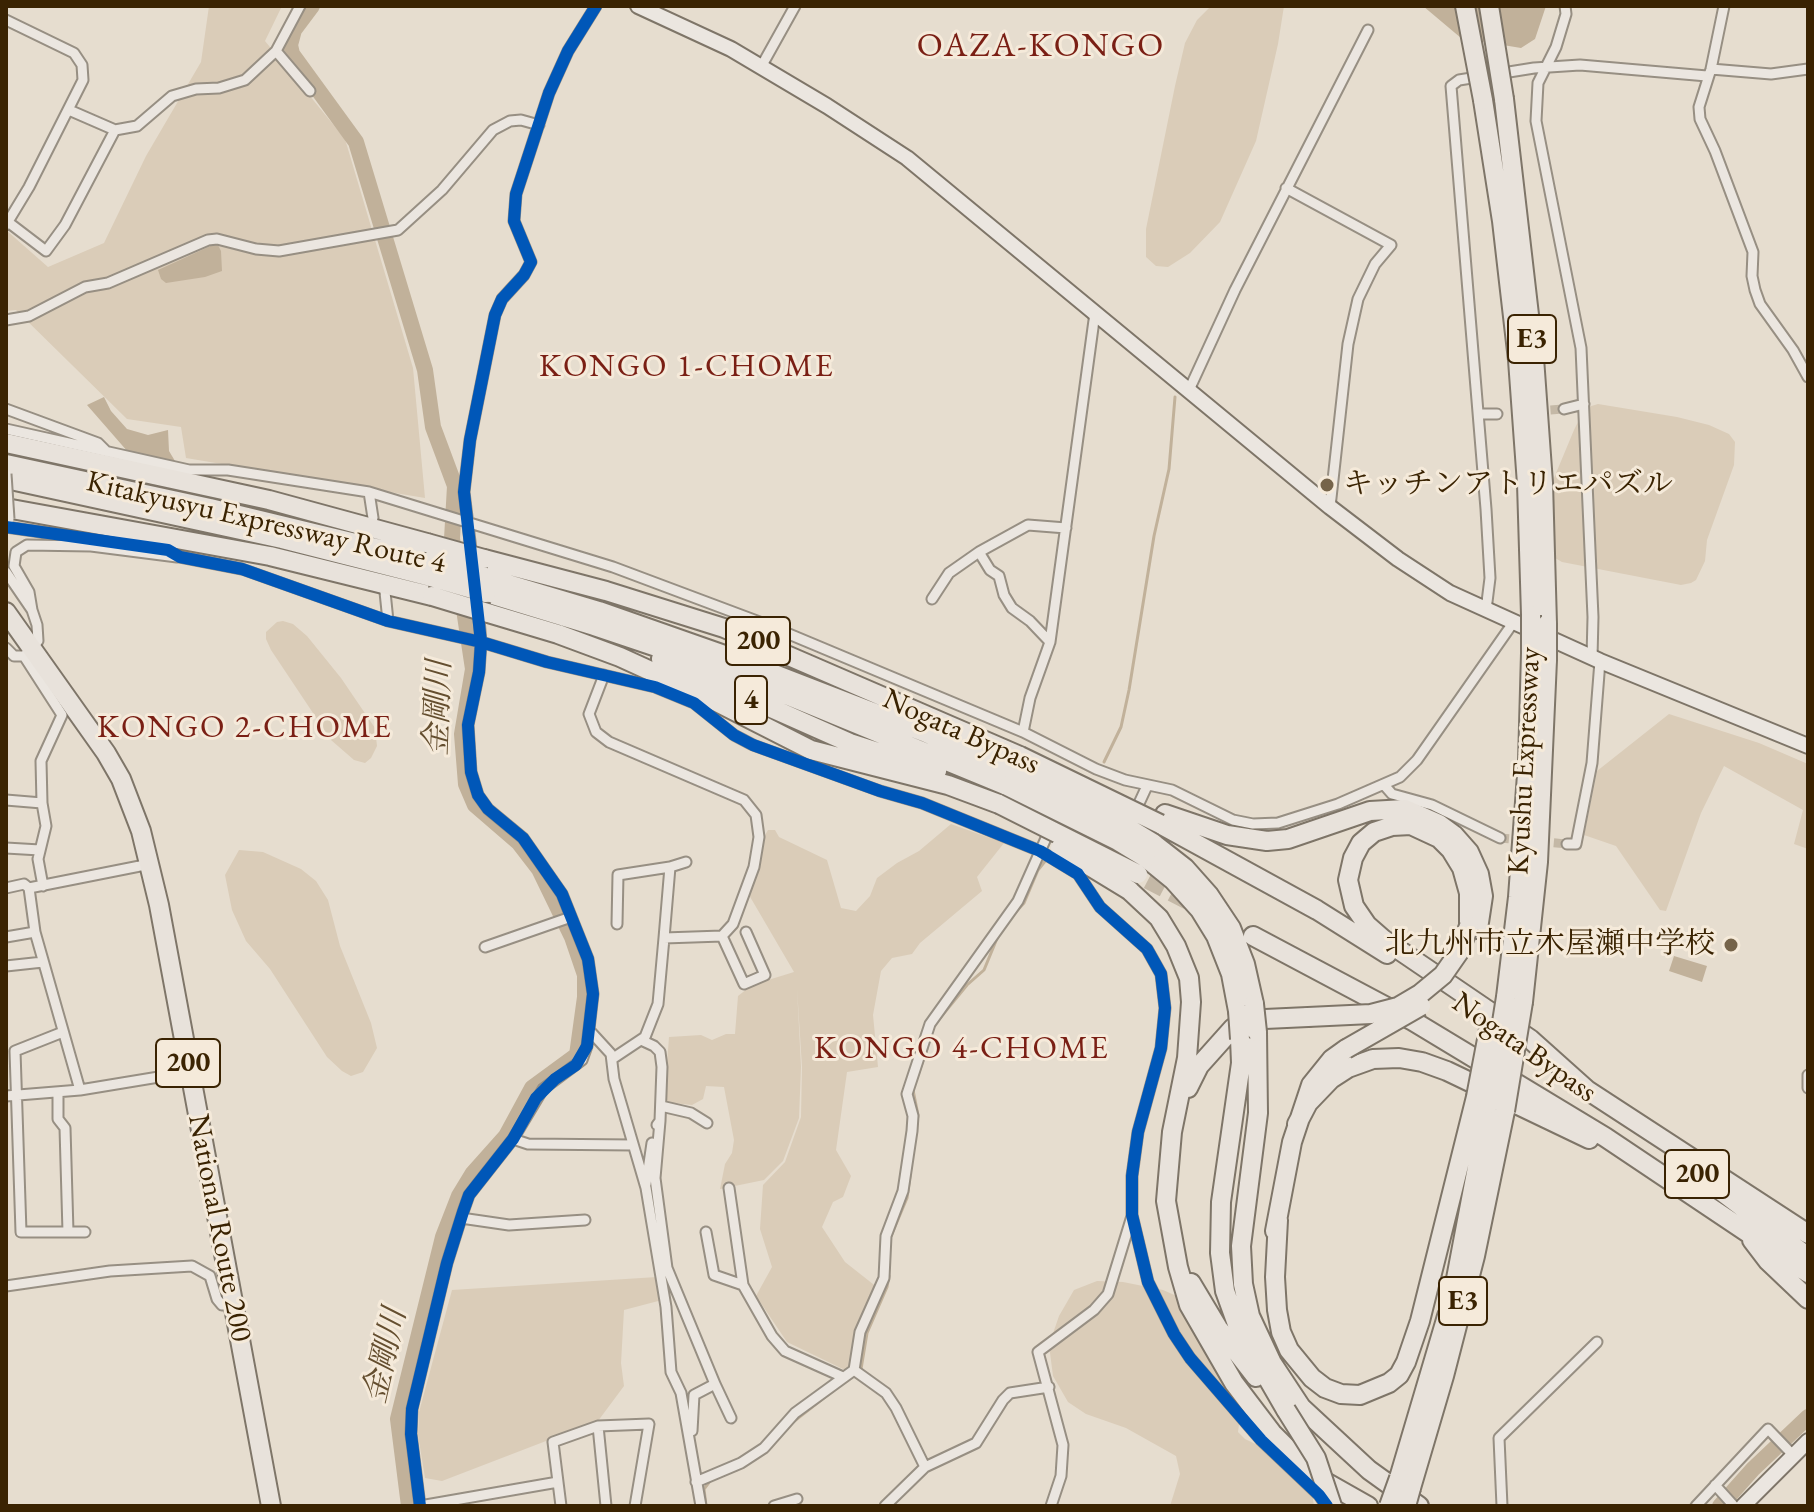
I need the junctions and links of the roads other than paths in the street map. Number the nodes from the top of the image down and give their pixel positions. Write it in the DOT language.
graph roads {
  1 [pos="300,6"];
  2 [pos="596,6"];
  3 [pos="638,6"];
  4 [pos="795,6"];
  5 [pos="1465,6"];
  6 [pos="1489,6"];
  7 [pos="1565,6"];
  8 [pos="1724,6"];
  9 [pos="6,20"];
  10 [pos="1368,30"];
  11 [pos="276,51"];
  12 [pos="761,67"];
  13 [pos="1543,68"];
  14 [pos="1808,69"];
  15 [pos="1709,73"];
  16 [pos="310,91"];
  17 [pos="69,110"];
  18 [pos="539,125"];
  19 [pos="115,130"];
  20 [pos="1286,188"];
  21 [pos="7,223"];
  22 [pos="1095,313"];
  23 [pos="6,320"];
  24 [pos="1808,377"];
  25 [pos="1189,390"];
  26 [pos="1584,404"];
  27 [pos="6,409"];
  28 [pos="1564,409"];
  29 [pos="1480,414"];
  30 [pos="1497,414"];
  31 [pos="6,429"];
  32 [pos="6,443"];
  33 [pos="106,451"];
  34 [pos="125,462"];
  35 [pos="6,464"];
  36 [pos="6,477"];
  37 [pos="191,477"];
  38 [pos="369,492"];
  39 [pos="1330,507"];
  40 [pos="10,517"];
  41 [pos="373,518"];
  42 [pos="468,524"];
  43 [pos="1066,528"];
  44 [pos="979,552"];
  45 [pos="180,557"];
  46 [pos="430,569"];
  47 [pos="6,572"];
  48 [pos="485,576"];
  49 [pos="385,592"];
  50 [pos="520,595"];
  51 [pos="932,599"];
  52 [pos="32,610"];
  53 [pos="1486,610"];
  54 [pos="6,612"];
  55 [pos="1539,619"];
  56 [pos="388,621"];
  57 [pos="6,622"];
  58 [pos="733,622"];
  59 [pos="1513,623"];
  60 [pos="481,642"];
  61 [pos="1050,642"];
  62 [pos="6,648"];
  63 [pos="28,652"];
  64 [pos="1539,656"];
  65 [pos="1596,660"];
  66 [pos="604,675"];
  67 [pos="885,699"];
  68 [pos="746,719"];
  69 [pos="1023,732"];
  70 [pos="738,737"];
  71 [pos="1808,746"];
  72 [pos="1081,762"];
  73 [pos="1013,771"];
  74 [pos="1147,786"];
  75 [pos="1385,786"];
  76 [pos="6,800"];
  77 [pos="42,803"];
  78 [pos="992,805"];
  79 [pos="1162,819"];
  80 [pos="1500,838"];
  81 [pos="1567,844"];
  82 [pos="6,848"];
  83 [pos="40,850"];
  84 [pos="1040,851"];
  85 [pos="686,862"];
  86 [pos="150,864"];
  87 [pos="670,867"];
  88 [pos="1143,869"];
  89 [pos="43,886"];
  90 [pos="6,888"];
  91 [pos="29,888"];
  92 [pos="1095,898"];
  93 [pos="571,917"];
  94 [pos="617,924"];
  95 [pos="1474,927"];
  96 [pos="35,932"];
  97 [pos="746,932"];
  98 [pos="722,936"];
  99 [pos="1253,936"];
  100 [pos="6,937"];
  101 [pos="664,938"];
  102 [pos="485,947"];
  103 [pos="43,962"];
  104 [pos="6,966"];
  105 [pos="1508,997"];
  106 [pos="589,1030"];
  107 [pos="63,1032"];
  108 [pos="1248,1035"];
  109 [pos="641,1040"];
  110 [pos="611,1055"];
  111 [pos="582,1060"];
  112 [pos="189,1072"];
  113 [pos="1808,1075"];
  114 [pos="1808,1088"];
  115 [pos="80,1090"];
  116 [pos="1587,1090"];
  117 [pos="58,1092"];
  118 [pos="11,1096"];
  119 [pos="1490,1104"];
  120 [pos="661,1106"];
  121 [pos="660,1121"];
  122 [pos="707,1123"];
  123 [pos="1297,1124"];
  124 [pos="1172,1132"];
  125 [pos="513,1139"];
  126 [pos="633,1145"];
  127 [pos="646,1188"];
  128 [pos="729,1188"];
  129 [pos="1132,1215"];
  130 [pos="461,1218"];
  131 [pos="585,1220"];
  132 [pos="1278,1220"];
  133 [pos="1746,1230"];
  134 [pos="68,1232"];
  135 [pos="85,1232"];
  136 [pos="706,1232"];
  137 [pos="1808,1234"];
  138 [pos="1175,1244"];
  139 [pos="1808,1257"];
  140 [pos="1808,1273"];
  141 [pos="743,1285"];
  142 [pos="6,1286"];
  143 [pos="1808,1299"];
  144 [pos="234,1304"];
  145 [pos="1597,1342"];
  146 [pos="854,1370"];
  147 [pos="843,1377"];
  148 [pos="715,1384"];
  149 [pos="1049,1387"];
  150 [pos="1286,1410"];
  151 [pos="731,1418"];
  152 [pos="598,1426"];
  153 [pos="1325,1430"];
  154 [pos="1808,1441"];
  155 [pos="689,1442"];
  156 [pos="1791,1452"];
  157 [pos="925,1467"];
  158 [pos="558,1482"];
  159 [pos="696,1482"];
  160 [pos="1716,1486"];
  161 [pos="1413,1496"];
  162 [pos="797,1499"];
  163 [pos="1331,1500"];
  164 [pos="1364,1505"];
  165 [pos="271,1506"];
  166 [pos="420,1506"];
  167 [pos="561,1506"];
  168 [pos="606,1506"];
  169 [pos="635,1506"];
  170 [pos="701,1506"];
  171 [pos="774,1506"];
  172 [pos="885,1506"];
  173 [pos="1051,1506"];
  174 [pos="1389,1506"];
  175 [pos="1502,1506"];
  176 [pos="1696,1506"];
  177 [pos="1734,1506"];
  178 [pos="1743,1506"];
  1 -- 11 [label="street"];
  2 -- 18 [label="street"];
  3 -- 12 [label="street"];
  4 -- 12 [label="street"];
  5 -- 55 [label="highway, Kyushu Expressway / E3, bridge"];
  6 -- 55 [label="highway, Kyushu Expressway / E3, bridge"];
  7 -- 13 [label="street"];
  8 -- 15 [label="street"];
  9 -- 17 [label="street"];
  10 -- 20 [label="street"];
  11 -- 16 [label="street"];
  11 -- 19 [label="street"];
  12 -- 22 [label="street"];
  13 -- 15 [label="street"];
  13 -- 26 [label="street"];
  13 -- 29 [label="street"];
  14 -- 15 [label="street"];
  15 -- 24 [label="street"];
  17 -- 19 [label="street"];
  17 -- 21 [label="street"];
  18 -- 23 [label="street"];
  18 -- 42 [label="street"];
  19 -- 21 [label="street"];
  20 -- 25 [label="street"];
  20 -- 39 [label="street"];
  22 -- 25 [label="street"];
  22 -- 43 [label="street"];
  25 -- 39 [label="street"];
  26 -- 28 [label="street"];
  26 -- 65 [label="street"];
  27 -- 33 [label="street"];
  29 -- 30 [label="street"];
  29 -- 53 [label="street"];
  31 -- 33 [label="street"];
  32 -- 34 [label="highway, 200"];
  33 -- 34 [label="street"];
  34 -- 37 [label="highway, 200"];
  35 -- 46 [label="highway, Kitakyusyu Expressway Route 4 / 4"];
  36 -- 40 [label="street, bridge"];
  36 -- 46 [label="highway, Kitakyusyu Expressway Route 4 / 4"];
  37 -- 38 [label="street"];
  37 -- 46 [label="highway, 200"];
  38 -- 41 [label="street"];
  38 -- 42 [label="street"];
  39 -- 53 [label="street"];
  40 -- 45 [label="street"];
  40 -- 46 [label="highway, 200"];
  42 -- 58 [label="street"];
  42 -- 60 [label="street"];
  43 -- 44 [label="street"];
  43 -- 61 [label="street"];
  44 -- 51 [label="street"];
  44 -- 61 [label="street"];
  45 -- 52 [label="street"];
  45 -- 56 [label="street"];
  46 -- 48 [label="highway, Kitakyusyu Expressway Route 4 / 4, bridge"];
  46 -- 68 [label="highway, 200, bridge"];
  47 -- 52 [label="street"];
  48 -- 50 [label="highway, Kitakyusyu Expressway Route 4 / 4"];
  48 -- 58 [label="highway, Nogata Bypass / 200"];
  49 -- 56 [label="street"];
  50 -- 67 [label="highway, 4"];
  50 -- 73 [label="highway"];
  50 -- 78 [label="highway, 4"];
  52 -- 63 [label="street"];
  53 -- 59 [label="street"];
  54 -- 63 [label="highway, National Route 200 / 200"];
  55 -- 64 [label="highway, Kyushu Expressway / E3, bridge"];
  56 -- 60 [label="street"];
  57 -- 63 [label="highway, National Route 200 / 200"];
  58 -- 67 [label="highway, Nogata Bypass / 200"];
  58 -- 69 [label="street"];
  59 -- 65 [label="street"];
  59 -- 75 [label="street"];
  60 -- 66 [label="street"];
  60 -- 93 [label="street"];
  61 -- 69 [label="street"];
  62 -- 63 [label="street"];
  63 -- 77 [label="street"];
  63 -- 86 [label="highway, National Route 200 / 200"];
  64 -- 105 [label="highway, Kyushu Expressway / E3"];
  64 -- 105 [label="highway, Kyushu Expressway / E3"];
  65 -- 71 [label="street"];
  65 -- 81 [label="street"];
  66 -- 70 [label="street"];
  66 -- 98 [label="street"];
  67 -- 73 [label="highway, Nogata Bypass / 200"];
  68 -- 70 [label="highway"];
  68 -- 78 [label="highway, 200"];
  69 -- 72 [label="street"];
  70 -- 84 [label="street"];
  72 -- 74 [label="street"];
  72 -- 84 [label="street"];
  73 -- 79 [label="highway, bridge"];
  73 -- 88 [label="highway, bridge"];
  74 -- 75 [label="street"];
  74 -- 92 [label="street"];
  75 -- 80 [label="street"];
  76 -- 77 [label="street"];
  77 -- 83 [label="street"];
  78 -- 88 [label="highway, Nogata Bypass, bridge"];
  79 -- 95 [label="highway"];
  79 -- 116 [label="highway, Nogata Bypass / 200"];
  82 -- 83 [label="street"];
  83 -- 89 [label="street"];
  84 -- 92 [label="street"];
  84 -- 146 [label="street"];
  85 -- 87 [label="street"];
  86 -- 89 [label="street"];
  86 -- 112 [label="highway, National Route 200 / 200"];
  87 -- 94 [label="street"];
  87 -- 101 [label="street"];
  88 -- 108 [label="highway, bridge"];
  88 -- 124 [label="highway"];
  89 -- 91 [label="street"];
  90 -- 91 [label="street"];
  91 -- 96 [label="street"];
  92 -- 129 [label="street"];
  93 -- 102 [label="street"];
  93 -- 106 [label="street"];
  95 -- 116 [label="highway"];
  95 -- 123 [label="highway, bridge"];
  95 -- 124 [label="highway, bridge"];
  96 -- 100 [label="street"];
  96 -- 103 [label="street"];
  97 -- 98 [label="street"];
  98 -- 101 [label="street"];
  99 -- 133 [label="highway, Nogata Bypass / 200"];
  101 -- 109 [label="street"];
  103 -- 104 [label="street"];
  103 -- 107 [label="street"];
  105 -- 119 [label="highway, bridge"];
  105 -- 119 [label="highway, Kyushu Expressway / E3, bridge"];
  106 -- 110 [label="street"];
  106 -- 111 [label="street"];
  107 -- 115 [label="street"];
  107 -- 118 [label="street"];
  108 -- 150 [label="highway"];
  108 -- 153 [label="highway"];
  109 -- 110 [label="street"];
  109 -- 120 [label="street"];
  110 -- 111 [label="street"];
  110 -- 126 [label="street"];
  111 -- 125 [label="street"];
  112 -- 115 [label="street"];
  112 -- 144 [label="highway, National Route 200 / 200"];
  113 -- 114 [label="street"];
  115 -- 117 [label="street"];
  116 -- 137 [label="highway"];
  116 -- 139 [label="highway, Nogata Bypass / 200"];
  117 -- 118 [label="street"];
  117 -- 134 [label="street"];
  118 -- 134 [label="street"];
  119 -- 132 [label="highway"];
  119 -- 161 [label="highway, Kyushu Expressway / E3"];
  119 -- 161 [label="highway, Kyushu Expressway / E3"];
  120 -- 121 [label="street"];
  120 -- 122 [label="street"];
  121 -- 127 [label="street"];
  121 -- 148 [label="street"];
  123 -- 132 [label="highway"];
  123 -- 133 [label="highway"];
  124 -- 138 [label="highway"];
  125 -- 126 [label="street"];
  125 -- 130 [label="street"];
  126 -- 127 [label="street"];
  127 -- 155 [label="street"];
  128 -- 141 [label="street"];
  129 -- 149 [label="street"];
  129 -- 163 [label="street"];
  130 -- 131 [label="street"];
  130 -- 166 [label="street"];
  132 -- 153 [label="highway"];
  133 -- 140 [label="highway, Nogata Bypass / 200"];
  133 -- 143 [label="highway"];
  134 -- 135 [label="street"];
  136 -- 141 [label="street"];
  138 -- 150 [label="highway"];
  138 -- 163 [label="highway"];
  141 -- 147 [label="street"];
  142 -- 144 [label="street"];
  144 -- 165 [label="highway, National Route 200 / 200"];
  145 -- 175 [label="street"];
  146 -- 147 [label="street"];
  146 -- 157 [label="street"];
  147 -- 159 [label="street"];
  148 -- 151 [label="street"];
  148 -- 155 [label="street"];
  149 -- 157 [label="street"];
  149 -- 173 [label="street"];
  150 -- 163 [label="highway, bridge"];
  152 -- 158 [label="street"];
  152 -- 168 [label="street"];
  152 -- 169 [label="street"];
  153 -- 161 [label="highway"];
  154 -- 156 [label="street"];
  155 -- 159 [label="street"];
  156 -- 160 [label="street"];
  156 -- 178 [label="street"];
  157 -- 172 [label="street"];
  158 -- 166 [label="street"];
  158 -- 167 [label="street"];
  159 -- 170 [label="street"];
  160 -- 176 [label="street"];
  160 -- 177 [label="street"];
  161 -- 174 [label="highway, Kyushu Expressway / E3, bridge"];
  162 -- 171 [label="street"];
  163 -- 164 [label="highway"];
}
